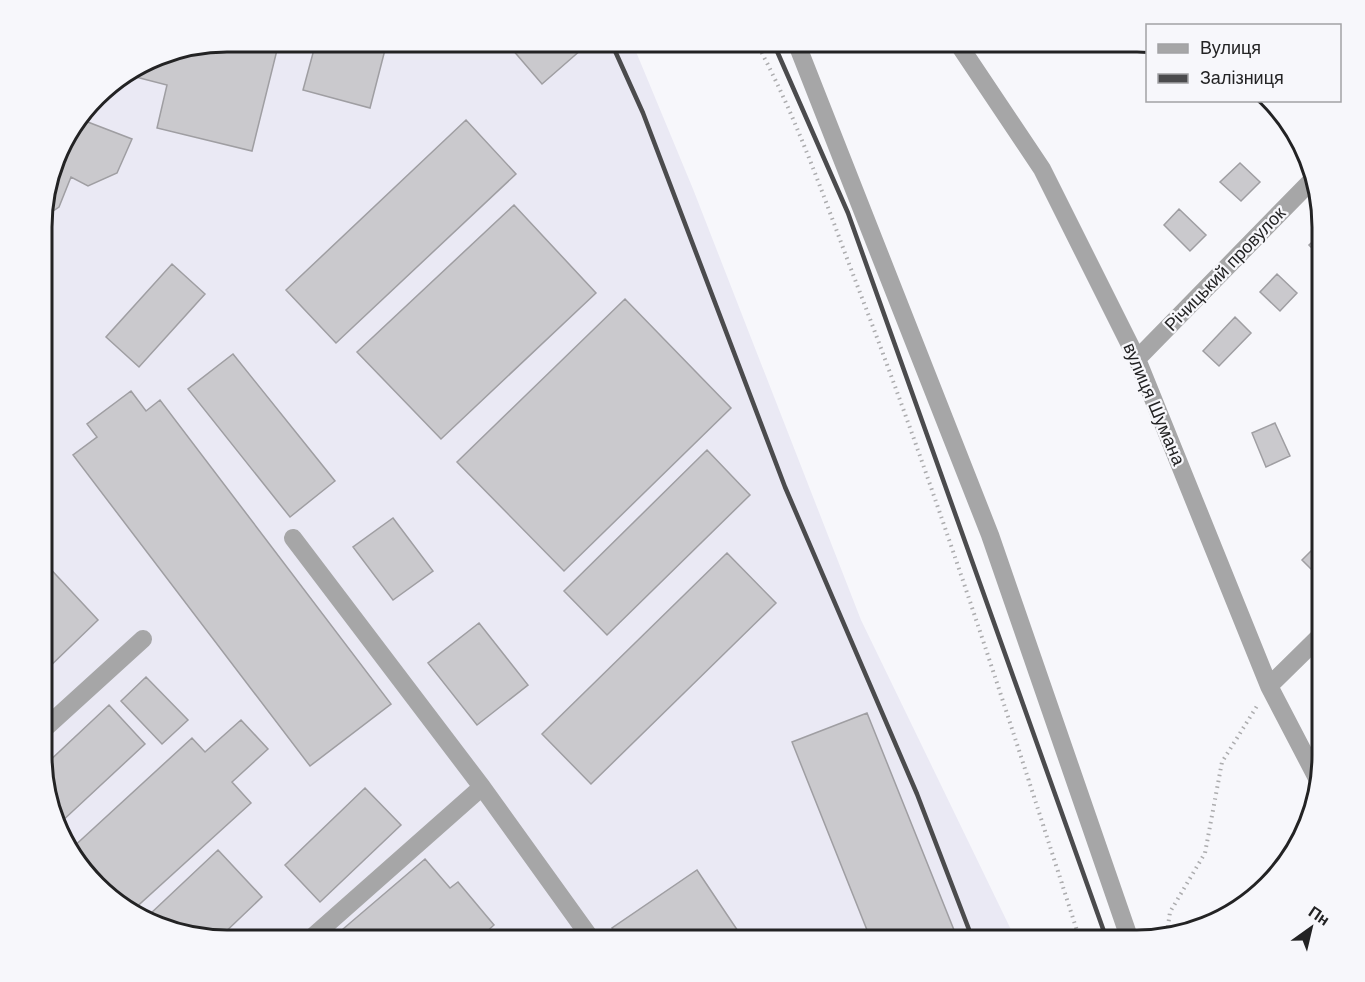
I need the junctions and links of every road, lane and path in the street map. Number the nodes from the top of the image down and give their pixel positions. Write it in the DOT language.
graph roads {
  1 [pos="762,53"];
  2 [pos="800,53"];
  3 [pos="964,53"];
  4 [pos="1307,185"];
  5 [pos="1137,359"];
  6 [pos="293,538"];
  7 [pos="143,639"];
  8 [pos="1312,644"];
  9 [pos="1269,686"];
  10 [pos="53,721"];
  11 [pos="1312,768"];
  12 [pos="482,786"];
  13 [pos="1168,927"];
  14 [pos="321,929"];
  15 [pos="584,929"];
  16 [pos="1077,930"];
  17 [pos="1127,930"];
  1 -- 16 [label="path"];
  2 -- 17 [label="street"];
  3 -- 5 [label="street, вулиця Шумана"];
  4 -- 5 [label="street, Річицький провулок"];
  5 -- 9 [label="street, вулиця Шумана"];
  6 -- 12 [label="street"];
  7 -- 10 [label="street"];
  8 -- 9 [label="street"];
  9 -- 11 [label="street, вулиця Шумана"];
  9 -- 13 [label="path"];
  12 -- 14 [label="street"];
  12 -- 15 [label="street"];
}
